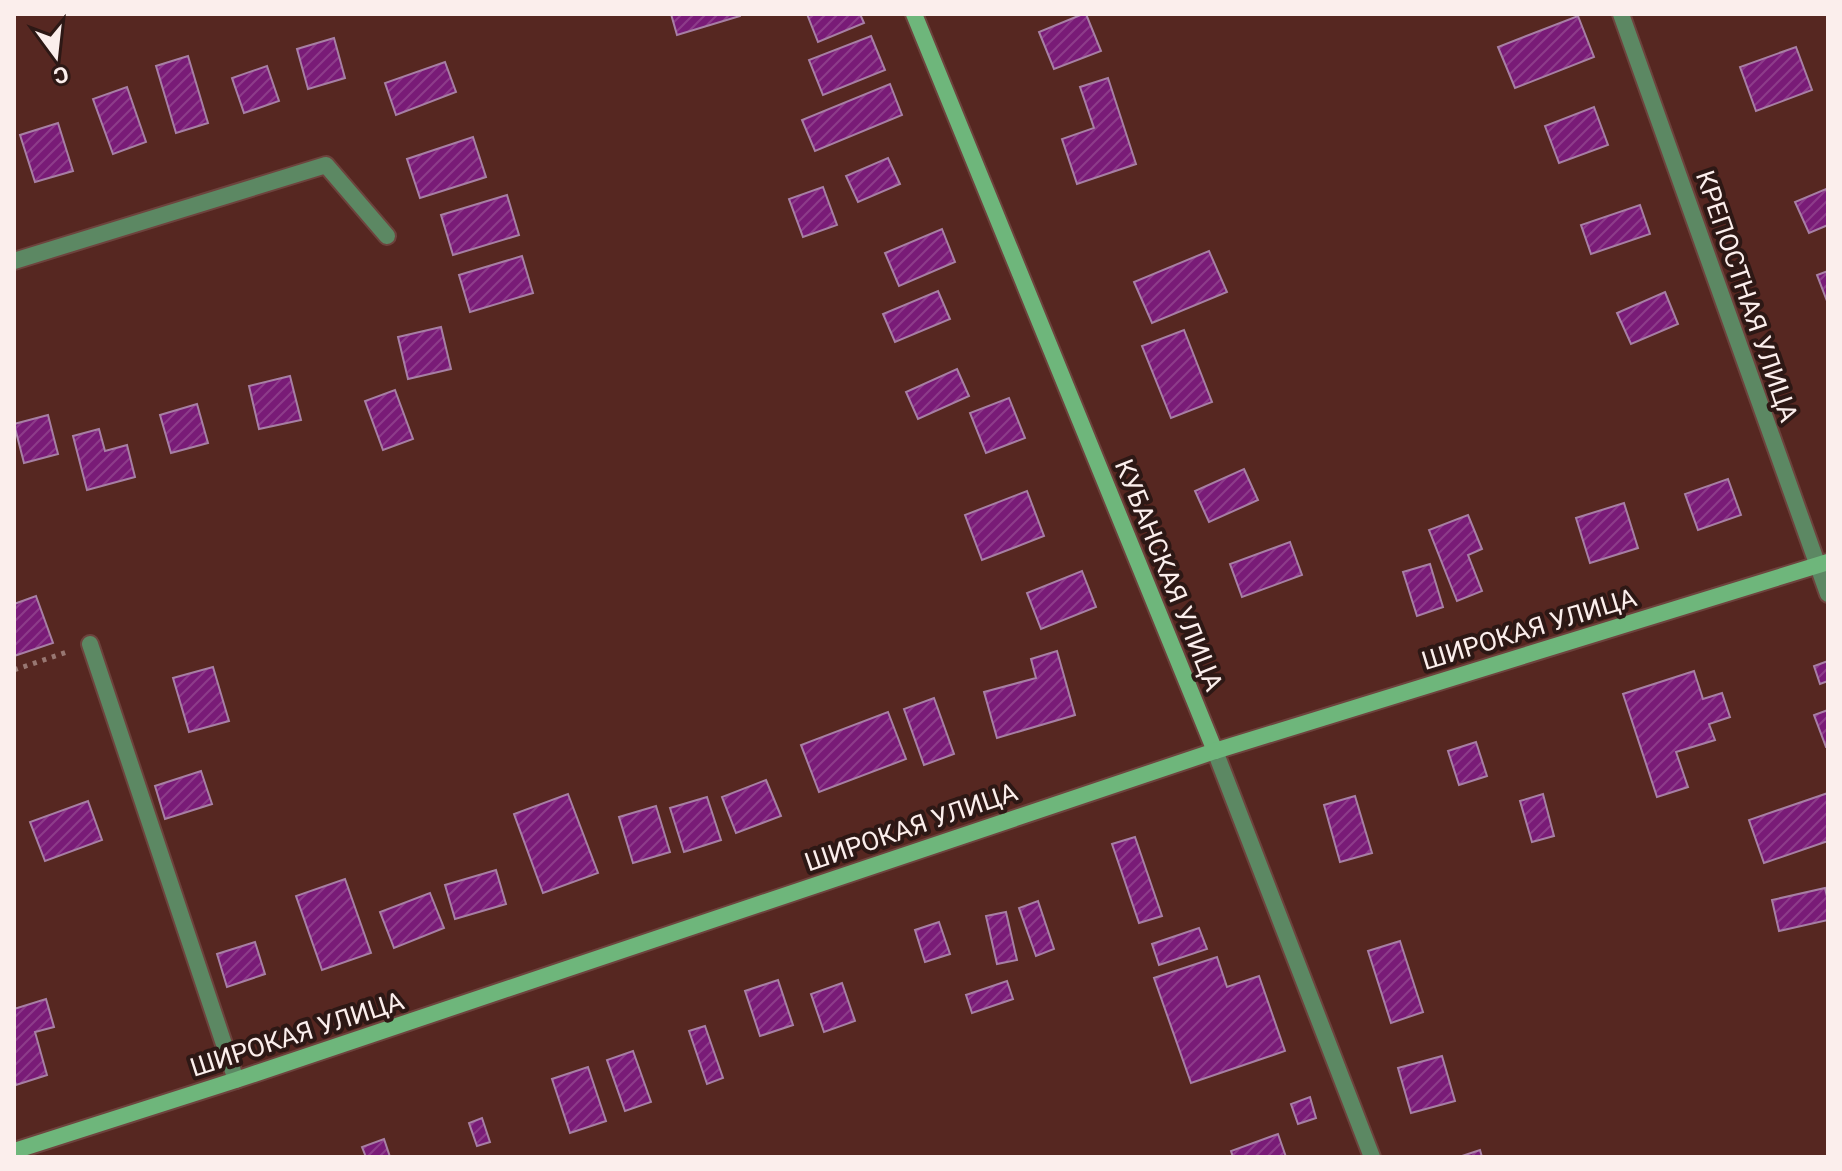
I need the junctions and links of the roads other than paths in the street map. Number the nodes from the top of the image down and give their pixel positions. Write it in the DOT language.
graph roads {
  1 [pos="914,14"];
  2 [pos="1621,14"];
  3 [pos="387,236"];
  4 [pos="14,261"];
  5 [pos="1822,564"];
  6 [pos="1828,594"];
  7 [pos="90,644"];
  8 [pos="1215,751"];
  9 [pos="236,1080"];
  10 [pos="14,1151"];
  11 [pos="1372,1157"];
  1 -- 8 [label="street, КУБАНСКАЯ УЛИЦА"];
  2 -- 5 [label="street, КРЕПОСТНАЯ УЛИЦА"];
  3 -- 4 [label="street"];
  5 -- 6 [label="street, КРЕПОСТНАЯ УЛИЦА"];
  5 -- 8 [label="street, ШИРОКАЯ УЛИЦА"];
  7 -- 9 [label="street"];
  8 -- 9 [label="street, ШИРОКАЯ УЛИЦА"];
  8 -- 11 [label="street, КУБАНСКАЯ УЛИЦА"];
  9 -- 10 [label="street, ШИРОКАЯ УЛИЦА"];
}
